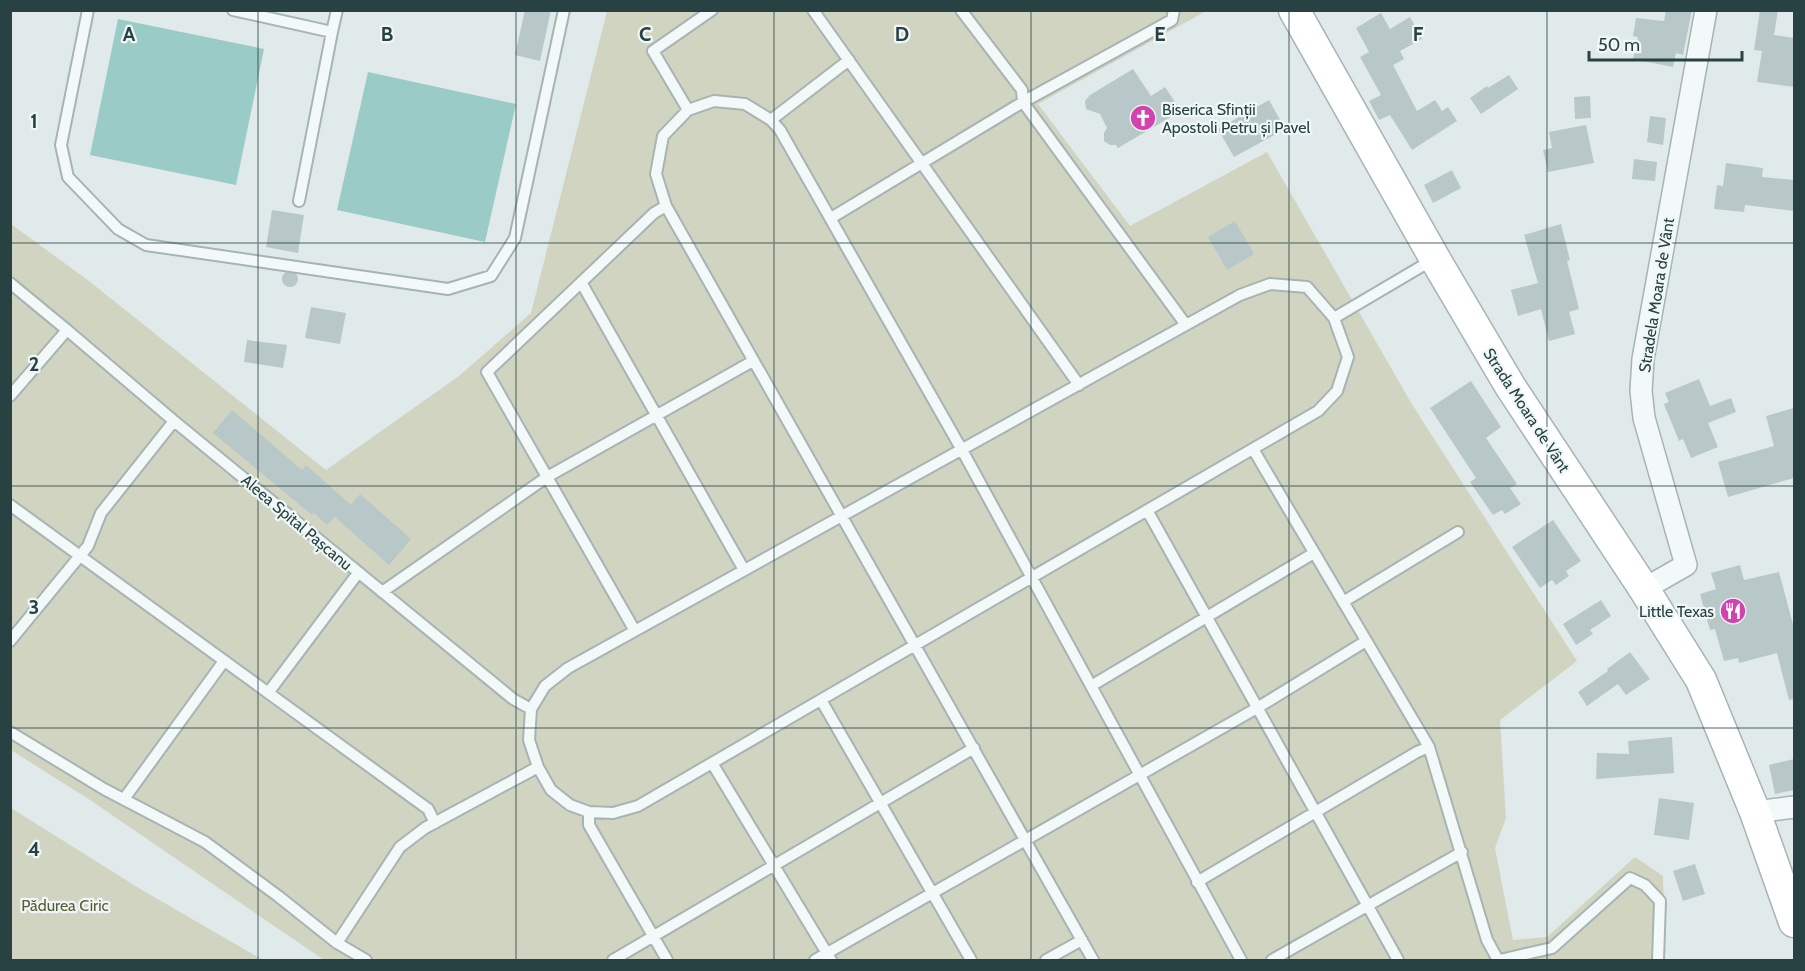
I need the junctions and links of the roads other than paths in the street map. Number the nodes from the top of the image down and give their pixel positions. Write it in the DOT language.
graph roads {
  1 [pos="88,10"];
  2 [pos="233,10"];
  3 [pos="336,10"];
  4 [pos="564,10"];
  5 [pos="712,10"];
  6 [pos="813,10"];
  7 [pos="961,10"];
  8 [pos="1174,10"];
  9 [pos="1294,10"];
  10 [pos="1706,10"];
  11 [pos="332,32"];
  12 [pos="849,60"];
  13 [pos="1023,102"];
  14 [pos="688,110"];
  15 [pos="771,120"];
  16 [pos="921,163"];
  17 [pos="299,201"];
  18 [pos="666,206"];
  19 [pos="831,218"];
  20 [pos="1435,259"];
  21 [pos="581,282"];
  22 [pos="10,283"];
  23 [pos="1334,318"];
  24 [pos="1186,325"];
  25 [pos="67,330"];
  26 [pos="753,361"];
  27 [pos="1078,385"];
  28 [pos="10,396"];
  29 [pos="656,414"];
  30 [pos="174,421"];
  31 [pos="1253,448"];
  32 [pos="962,450"];
  33 [pos="547,477"];
  34 [pos="10,505"];
  35 [pos="1147,510"];
  36 [pos="842,515"];
  37 [pos="1458,532"];
  38 [pos="1314,553"];
  39 [pos="79,555"];
  40 [pos="744,570"];
  41 [pos="358,573"];
  42 [pos="1032,577"];
  43 [pos="1644,589"];
  44 [pos="382,592"];
  45 [pos="1343,602"];
  46 [pos="1207,617"];
  47 [pos="635,631"];
  48 [pos="10,641"];
  49 [pos="1366,641"];
  50 [pos="915,644"];
  51 [pos="224,661"];
  52 [pos="1091,686"];
  53 [pos="268,693"];
  54 [pos="821,700"];
  55 [pos="1257,708"];
  56 [pos="531,709"];
  57 [pos="10,732"];
  58 [pos="1429,747"];
  59 [pos="974,748"];
  60 [pos="712,763"];
  61 [pos="538,767"];
  62 [pos="1140,776"];
  63 [pos="124,799"];
  64 [pos="880,803"];
  65 [pos="1794,807"];
  66 [pos="589,812"];
  67 [pos="1755,812"];
  68 [pos="1316,813"];
  69 [pos="435,823"];
  70 [pos="1025,839"];
  71 [pos="1462,852"];
  72 [pos="774,865"];
  73 [pos="1197,882"];
  74 [pos="932,893"];
  75 [pos="1368,906"];
  76 [pos="1794,922"];
  77 [pos="653,937"];
  78 [pos="1082,940"];
  79 [pos="337,943"];
  80 [pos="829,957"];
  81 [pos="366,960"];
  82 [pos="613,960"];
  83 [pos="667,960"];
  84 [pos="815,960"];
  85 [pos="970,960"];
  86 [pos="1046,960"];
  87 [pos="1093,960"];
  88 [pos="1241,960"];
  89 [pos="1272,960"];
  90 [pos="1398,960"];
  91 [pos="1499,960"];
  92 [pos="1658,960"];
  1 -- 4 [label="lane"];
  2 -- 11 [label="lane"];
  3 -- 11 [label="lane"];
  5 -- 14 [label="lane"];
  6 -- 12 [label="lane"];
  7 -- 13 [label="lane"];
  8 -- 13 [label="lane"];
  9 -- 20 [label="main road, Strada Moara de Vânt"];
  10 -- 43 [label="street, Stradela Moara de Vânt"];
  11 -- 17 [label="lane"];
  12 -- 15 [label="lane"];
  12 -- 16 [label="lane"];
  13 -- 16 [label="lane"];
  13 -- 24 [label="lane"];
  14 -- 15 [label="lane"];
  14 -- 18 [label="lane"];
  15 -- 19 [label="lane"];
  16 -- 19 [label="lane"];
  16 -- 27 [label="lane"];
  18 -- 21 [label="lane"];
  18 -- 26 [label="lane"];
  19 -- 32 [label="lane"];
  20 -- 23 [label="lane"];
  20 -- 43 [label="main road, Strada Moara de Vânt"];
  21 -- 29 [label="lane"];
  21 -- 33 [label="lane"];
  22 -- 25 [label="lane, Aleea Spital Pașcanu"];
  23 -- 24 [label="lane"];
  23 -- 31 [label="lane"];
  24 -- 27 [label="lane"];
  25 -- 28 [label="lane"];
  25 -- 30 [label="lane, Aleea Spital Pașcanu"];
  26 -- 29 [label="lane"];
  26 -- 36 [label="lane"];
  27 -- 32 [label="lane"];
  29 -- 33 [label="lane"];
  29 -- 40 [label="lane"];
  30 -- 39 [label="lane"];
  30 -- 41 [label="lane, Aleea Spital Pașcanu"];
  31 -- 35 [label="lane"];
  31 -- 38 [label="lane"];
  32 -- 36 [label="lane"];
  32 -- 42 [label="lane"];
  33 -- 44 [label="lane"];
  33 -- 47 [label="lane"];
  34 -- 39 [label="lane"];
  35 -- 42 [label="lane"];
  35 -- 46 [label="lane"];
  36 -- 40 [label="lane"];
  36 -- 50 [label="lane"];
  37 -- 45 [label="lane"];
  38 -- 45 [label="lane"];
  38 -- 46 [label="lane"];
  39 -- 48 [label="lane"];
  39 -- 51 [label="lane"];
  40 -- 47 [label="lane"];
  41 -- 44 [label="lane, Aleea Spital Pașcanu"];
  41 -- 53 [label="lane"];
  42 -- 50 [label="lane"];
  42 -- 52 [label="lane"];
  43 -- 67 [label="main road, Strada Moara de Vânt"];
  44 -- 56 [label="lane, Aleea Spital Pașcanu"];
  45 -- 49 [label="lane"];
  46 -- 52 [label="lane"];
  46 -- 55 [label="lane"];
  47 -- 56 [label="lane"];
  49 -- 55 [label="lane"];
  49 -- 58 [label="lane"];
  50 -- 54 [label="lane"];
  50 -- 59 [label="lane"];
  51 -- 53 [label="lane"];
  51 -- 63 [label="lane"];
  52 -- 62 [label="lane"];
  53 -- 69 [label="lane"];
  54 -- 60 [label="lane"];
  54 -- 64 [label="lane"];
  55 -- 62 [label="lane"];
  55 -- 68 [label="lane"];
  56 -- 61 [label="lane"];
  57 -- 63 [label="lane"];
  58 -- 68 [label="lane"];
  58 -- 71 [label="lane"];
  59 -- 64 [label="lane"];
  59 -- 70 [label="lane"];
  60 -- 66 [label="lane"];
  60 -- 72 [label="lane"];
  61 -- 66 [label="lane"];
  61 -- 69 [label="lane"];
  62 -- 70 [label="lane"];
  62 -- 73 [label="lane"];
  63 -- 79 [label="lane"];
  64 -- 72 [label="lane"];
  64 -- 74 [label="lane"];
  65 -- 67 [label="street"];
  66 -- 77 [label="lane"];
  67 -- 76 [label="main road, Strada Moara de Vânt"];
  68 -- 73 [label="lane"];
  68 -- 75 [label="lane"];
  69 -- 79 [label="lane"];
  70 -- 74 [label="lane"];
  70 -- 78 [label="lane"];
  71 -- 75 [label="lane"];
  71 -- 91 [label="lane"];
  72 -- 77 [label="lane"];
  72 -- 80 [label="lane"];
  73 -- 88 [label="lane"];
  74 -- 80 [label="lane"];
  74 -- 85 [label="lane"];
  75 -- 89 [label="lane"];
  75 -- 90 [label="lane"];
  77 -- 82 [label="lane"];
  77 -- 83 [label="lane"];
  78 -- 86 [label="lane"];
  78 -- 87 [label="lane"];
  79 -- 81 [label="lane"];
  80 -- 84 [label="lane"];
  91 -- 92 [label="lane"];
}
